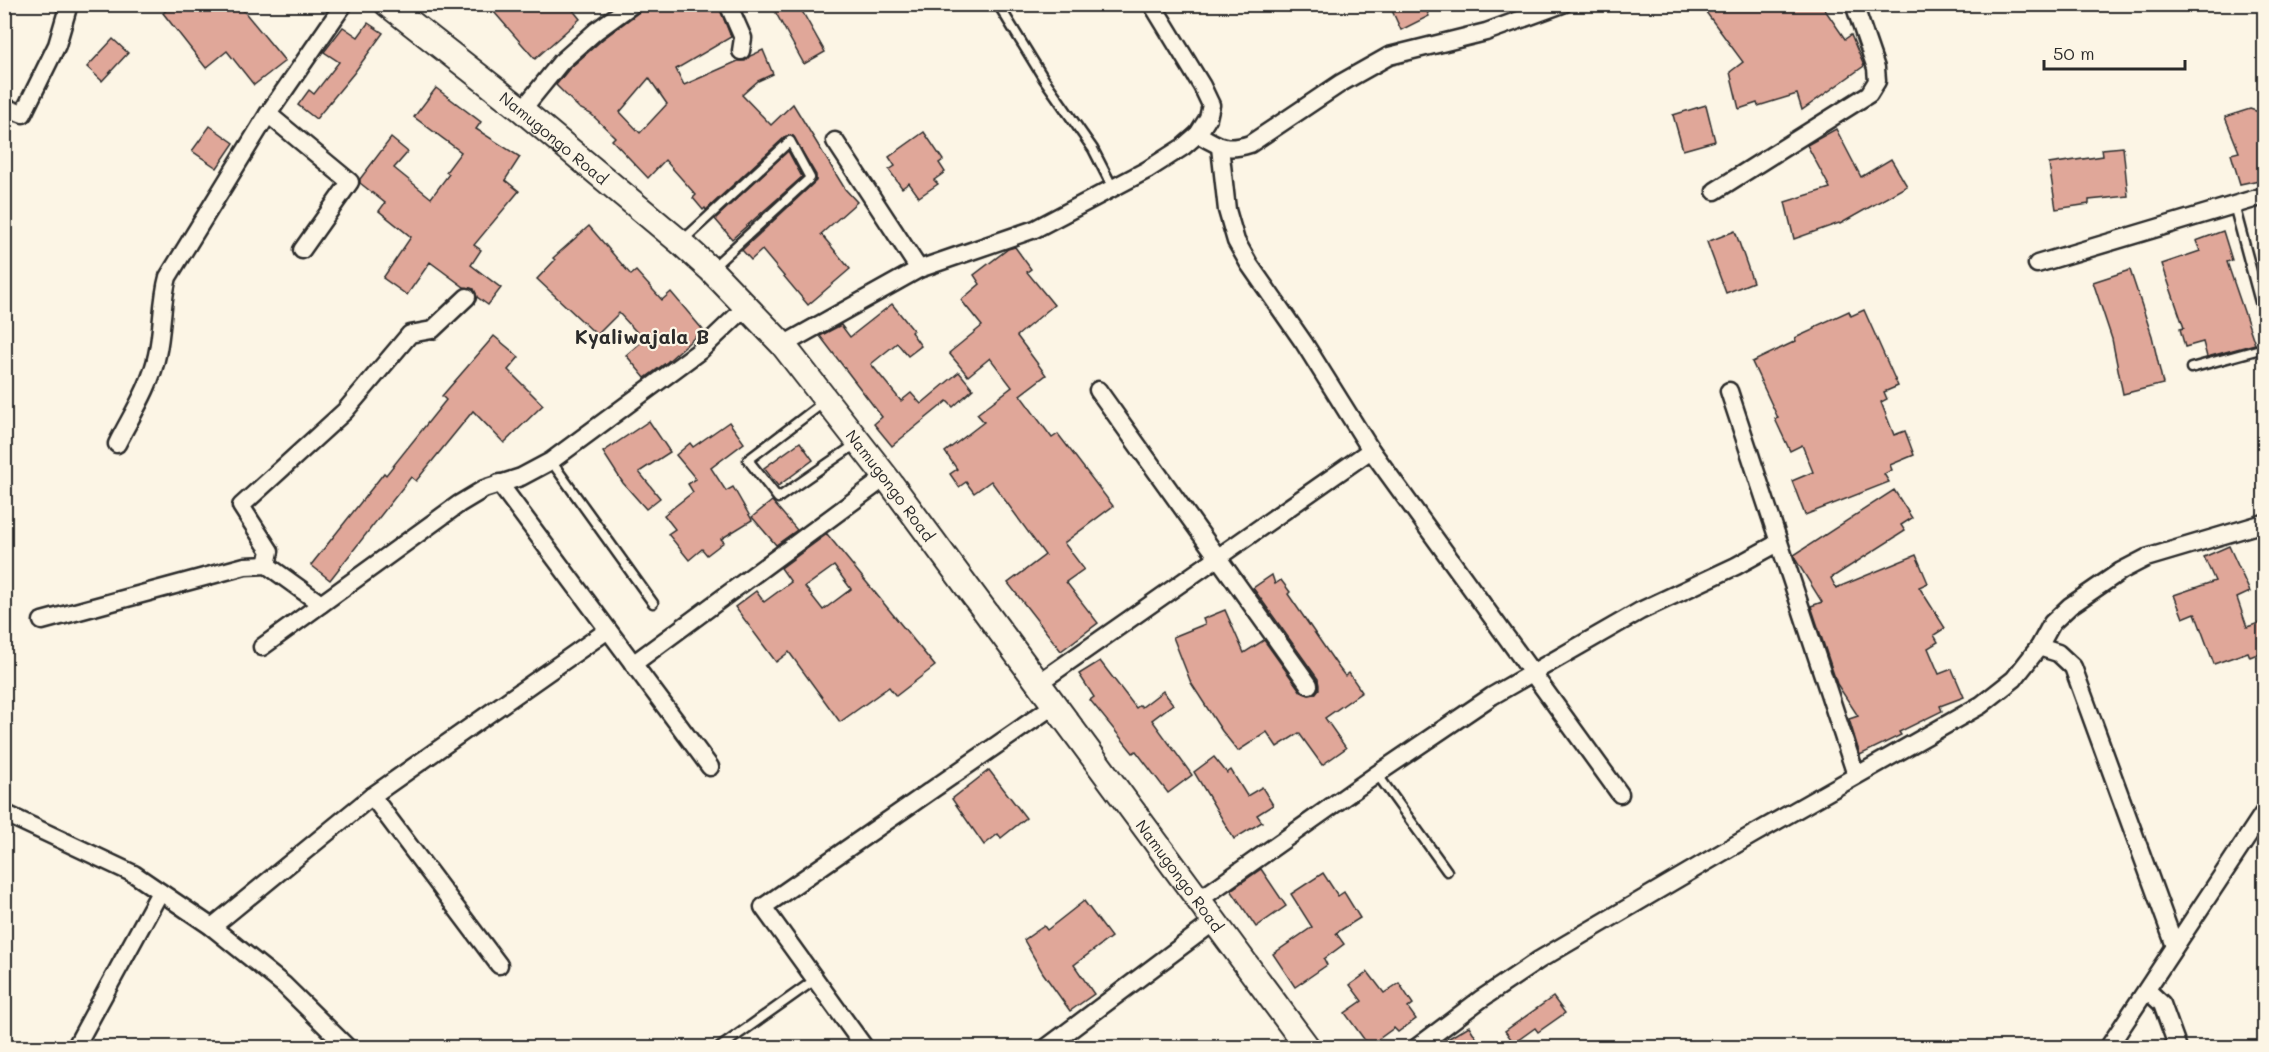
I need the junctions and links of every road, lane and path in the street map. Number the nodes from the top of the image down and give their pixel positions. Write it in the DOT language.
graph roads {
  1 [pos="69,4"];
  2 [pos="344,4"];
  3 [pos="387,4"];
  4 [pos="633,4"];
  5 [pos="728,4"];
  6 [pos="998,4"];
  7 [pos="1152,4"];
  8 [pos="1563,4"];
  9 [pos="1854,4"];
  10 [pos="741,51"];
  11 [pos="4,107"];
  12 [pos="522,110"];
  13 [pos="268,114"];
  14 [pos="1198,134"];
  15 [pos="835,141"];
  16 [pos="1220,147"];
  17 [pos="1113,188"];
  18 [pos="1715,191"];
  19 [pos="2265,196"];
  20 [pos="2234,205"];
  21 [pos="680,242"];
  22 [pos="302,250"];
  23 [pos="2037,264"];
  24 [pos="710,269"];
  25 [pos="919,269"];
  26 [pos="467,297"];
  27 [pos="747,306"];
  28 [pos="2265,317"];
  29 [pos="783,345"];
  30 [pos="2265,348"];
  31 [pos="2191,368"];
  32 [pos="1098,390"];
  33 [pos="1728,391"];
  34 [pos="827,400"];
  35 [pos="859,442"];
  36 [pos="117,444"];
  37 [pos="1371,450"];
  38 [pos="551,461"];
  39 [pos="886,477"];
  40 [pos="499,483"];
  41 [pos="2265,523"];
  42 [pos="1778,543"];
  43 [pos="1217,558"];
  44 [pos="267,565"];
  45 [pos="653,603"];
  46 [pos="321,604"];
  47 [pos="42,621"];
  48 [pos="608,630"];
  49 [pos="262,647"];
  50 [pos="2038,647"];
  51 [pos="633,664"];
  52 [pos="1533,672"];
  53 [pos="1037,684"];
  54 [pos="1309,685"];
  55 [pos="1053,706"];
  56 [pos="710,767"];
  57 [pos="1377,774"];
  58 [pos="1856,775"];
  59 [pos="1620,794"];
  60 [pos="372,795"];
  61 [pos="4,813"];
  62 [pos="2265,813"];
  63 [pos="1447,871"];
  64 [pos="160,892"];
  65 [pos="1199,900"];
  66 [pos="1215,921"];
  67 [pos="212,927"];
  68 [pos="2175,946"];
  69 [pos="499,965"];
  70 [pos="816,980"];
  71 [pos="2147,990"];
  72 [pos="75,1047"];
  73 [pos="348,1047"];
  74 [pos="719,1047"];
  75 [pos="865,1047"];
  76 [pos="1046,1047"];
  77 [pos="1308,1047"];
  78 [pos="1416,1047"];
  79 [pos="2108,1047"];
  80 [pos="2178,1047"];
  1 -- 11 [label="street"];
  2 -- 13 [label="street"];
  3 -- 12 [label="main road, Namugongo Road"];
  4 -- 12 [label="street"];
  5 -- 10 [label="street"];
  6 -- 17 [label="lane"];
  7 -- 14 [label="street"];
  8 -- 16 [label="street"];
  9 -- 18 [label="street"];
  12 -- 21 [label="main road, Namugongo Road"];
  13 -- 22 [label="street"];
  13 -- 36 [label="street"];
  14 -- 16 [label="street"];
  14 -- 17 [label="street"];
  15 -- 25 [label="street"];
  16 -- 37 [label="street"];
  17 -- 25 [label="street"];
  19 -- 20 [label="street"];
  20 -- 23 [label="street"];
  20 -- 28 [label="lane"];
  21 -- 24 [label="main road, Namugongo Road"];
  21 -- 24 [label="lane"];
  24 -- 27 [label="main road, Namugongo Road"];
  25 -- 29 [label="street"];
  26 -- 44 [label="street"];
  27 -- 29 [label="main road, Namugongo Road"];
  27 -- 38 [label="street"];
  29 -- 34 [label="main road, Namugongo Road"];
  30 -- 31 [label="lane"];
  32 -- 43 [label="street"];
  33 -- 42 [label="street"];
  34 -- 35 [label="main road, Namugongo Road"];
  34 -- 35 [label="lane"];
  35 -- 39 [label="main road, Namugongo Road"];
  37 -- 43 [label="street"];
  37 -- 52 [label="street"];
  38 -- 40 [label="street"];
  38 -- 45 [label="lane"];
  39 -- 51 [label="street"];
  39 -- 53 [label="main road, Namugongo Road"];
  40 -- 46 [label="street"];
  40 -- 48 [label="street"];
  41 -- 50 [label="street"];
  42 -- 52 [label="street"];
  42 -- 58 [label="street"];
  43 -- 53 [label="street"];
  43 -- 54 [label="street"];
  44 -- 46 [label="street"];
  44 -- 47 [label="street"];
  46 -- 49 [label="street"];
  48 -- 51 [label="street"];
  48 -- 60 [label="street"];
  50 -- 58 [label="street"];
  50 -- 68 [label="street"];
  51 -- 56 [label="street"];
  52 -- 57 [label="street"];
  52 -- 59 [label="street"];
  53 -- 55 [label="main road, Namugongo Road"];
  55 -- 65 [label="main road, Namugongo Road"];
  55 -- 70 [label="street"];
  57 -- 63 [label="lane"];
  57 -- 65 [label="street"];
  58 -- 78 [label="street"];
  60 -- 67 [label="street"];
  60 -- 69 [label="street"];
  61 -- 64 [label="street"];
  62 -- 68 [label="street"];
  64 -- 67 [label="street"];
  64 -- 72 [label="street"];
  65 -- 66 [label="main road, Namugongo Road"];
  66 -- 76 [label="street"];
  66 -- 77 [label="main road, Namugongo Road"];
  67 -- 73 [label="street"];
  68 -- 71 [label="street"];
  70 -- 74 [label="lane"];
  70 -- 75 [label="street"];
  71 -- 79 [label="street"];
  71 -- 80 [label="street"];
}
